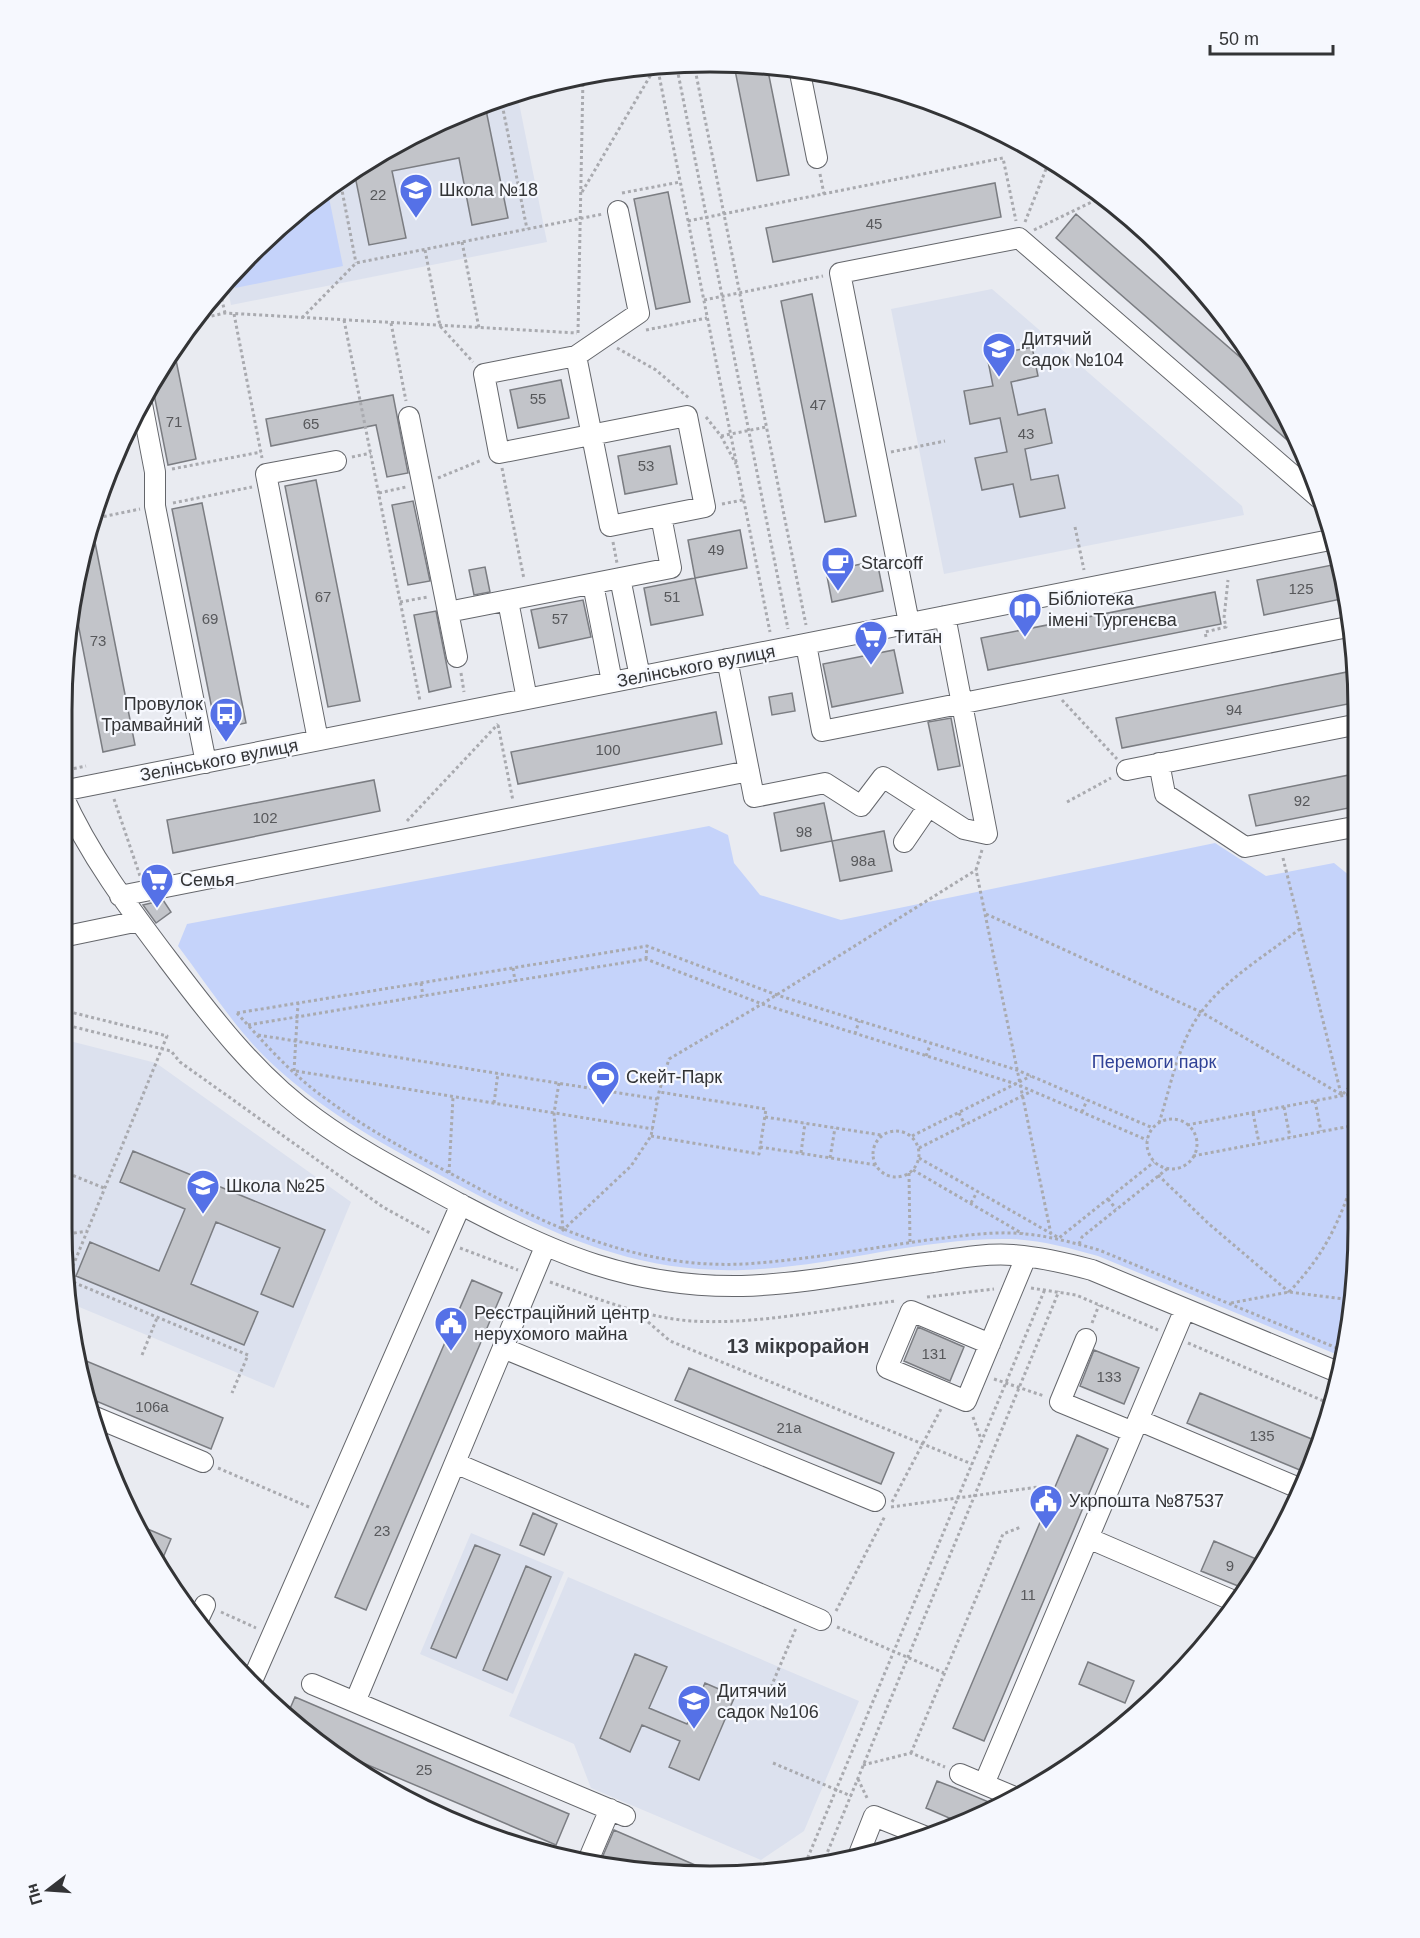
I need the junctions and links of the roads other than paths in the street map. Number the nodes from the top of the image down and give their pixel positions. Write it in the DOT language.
graph roads {
  1 [pos="801,78"];
  2 [pos="817,158"];
  3 [pos="617,203"];
  4 [pos="576,356"];
  5 [pos="144,416"];
  6 [pos="410,417"];
  7 [pos="592,435"];
  8 [pos="336,461"];
  9 [pos="1307,488"];
  10 [pos="661,516"];
  11 [pos="1325,541"];
  12 [pos="620,579"];
  13 [pos="593,584"];
  14 [pos="508,600"];
  15 [pos="446,603"];
  16 [pos="945,616"];
  17 [pos="909,623"];
  18 [pos="1344,633"];
  19 [pos="806,634"];
  20 [pos="457,657"];
  21 [pos="727,659"];
  22 [pos="640,677"];
  23 [pos="612,682"];
  24 [pos="527,699"];
  25 [pos="962,703"];
  26 [pos="1348,726"];
  27 [pos="318,740"];
  28 [pos="206,763"];
  29 [pos="1159,764"];
  30 [pos="1127,770"];
  31 [pos="749,771"];
  32 [pos="72,791"];
  33 [pos="928,807"];
  34 [pos="72,813"];
  35 [pos="1348,828"];
  36 [pos="904,842"];
  37 [pos="120,896"];
  38 [pos="139,921"];
  39 [pos="72,935"];
  40 [pos="461,1204"];
  41 [pos="545,1247"];
  42 [pos="1026,1257"];
  43 [pos="1185,1309"];
  44 [pos="1086,1339"];
  45 [pos="990,1344"];
  46 [pos="503,1348"];
  47 [pos="1332,1370"];
  48 [pos="102,1420"];
  49 [pos="1135,1426"];
  50 [pos="203,1462"];
  51 [pos="455,1463"];
  52 [pos="1293,1486"];
  53 [pos="883,1504"];
  54 [pos="1088,1538"];
  55 [pos="1228,1599"];
  56 [pos="821,1620"];
  57 [pos="255,1675"];
  58 [pos="312,1684"];
  59 [pos="355,1702"];
  60 [pos="960,1774"];
  61 [pos="984,1784"];
  62 [pos="1005,1793"];
  63 [pos="914,1832"];
  64 [pos="862,1847"];
  65 [pos="592,1855"];
  1 -- 2 [label="street"];
  3 -- 4 [label="street"];
  4 -- 7 [label="street"];
  4 -- 7 [label="street"];
  5 -- 28 [label="street"];
  6 -- 15 [label="street"];
  7 -- 10 [label="street"];
  7 -- 10 [label="street"];
  8 -- 27 [label="street"];
  9 -- 17 [label="street"];
  10 -- 12 [label="street"];
  11 -- 16 [label="street, Зелінського вулиця"];
  12 -- 13 [label="street"];
  12 -- 22 [label="street"];
  13 -- 14 [label="street"];
  13 -- 23 [label="street"];
  14 -- 15 [label="street"];
  14 -- 24 [label="street"];
  15 -- 20 [label="street"];
  16 -- 17 [label="street, Зелінського вулиця"];
  16 -- 25 [label="street"];
  17 -- 19 [label="street, Зелінського вулиця"];
  18 -- 25 [label="street"];
  19 -- 21 [label="street, Зелінського вулиця"];
  19 -- 25 [label="street"];
  21 -- 22 [label="street, Зелінського вулиця"];
  21 -- 31 [label="street"];
  22 -- 23 [label="street, Зелінського вулиця"];
  23 -- 24 [label="street, Зелінського вулиця"];
  24 -- 27 [label="street, Зелінського вулиця"];
  25 -- 33 [label="street"];
  26 -- 29 [label="street"];
  27 -- 28 [label="street, Зелінського вулиця"];
  28 -- 32 [label="street, Зелінського вулиця"];
  29 -- 30 [label="street"];
  29 -- 35 [label="street"];
  31 -- 33 [label="street"];
  31 -- 37 [label="street"];
  33 -- 36 [label="street"];
  34 -- 37 [label="street"];
  37 -- 38 [label="street"];
  38 -- 39 [label="street"];
  38 -- 40 [label="street"];
  40 -- 41 [label="street"];
  40 -- 57 [label="street"];
  41 -- 42 [label="street"];
  41 -- 46 [label="street"];
  42 -- 43 [label="street"];
  42 -- 45 [label="street"];
  43 -- 47 [label="street"];
  43 -- 49 [label="street"];
  44 -- 49 [label="street"];
  45 -- 45 [label="street"];
  46 -- 51 [label="street"];
  46 -- 53 [label="street"];
  48 -- 50 [label="street"];
  49 -- 52 [label="street"];
  49 -- 54 [label="street"];
  51 -- 56 [label="street"];
  51 -- 59 [label="street"];
  54 -- 55 [label="street"];
  54 -- 61 [label="street"];
  58 -- 59 [label="street"];
  59 -- 65 [label="street"];
  60 -- 61 [label="street"];
  61 -- 62 [label="street"];
  63 -- 64 [label="street"];
}
